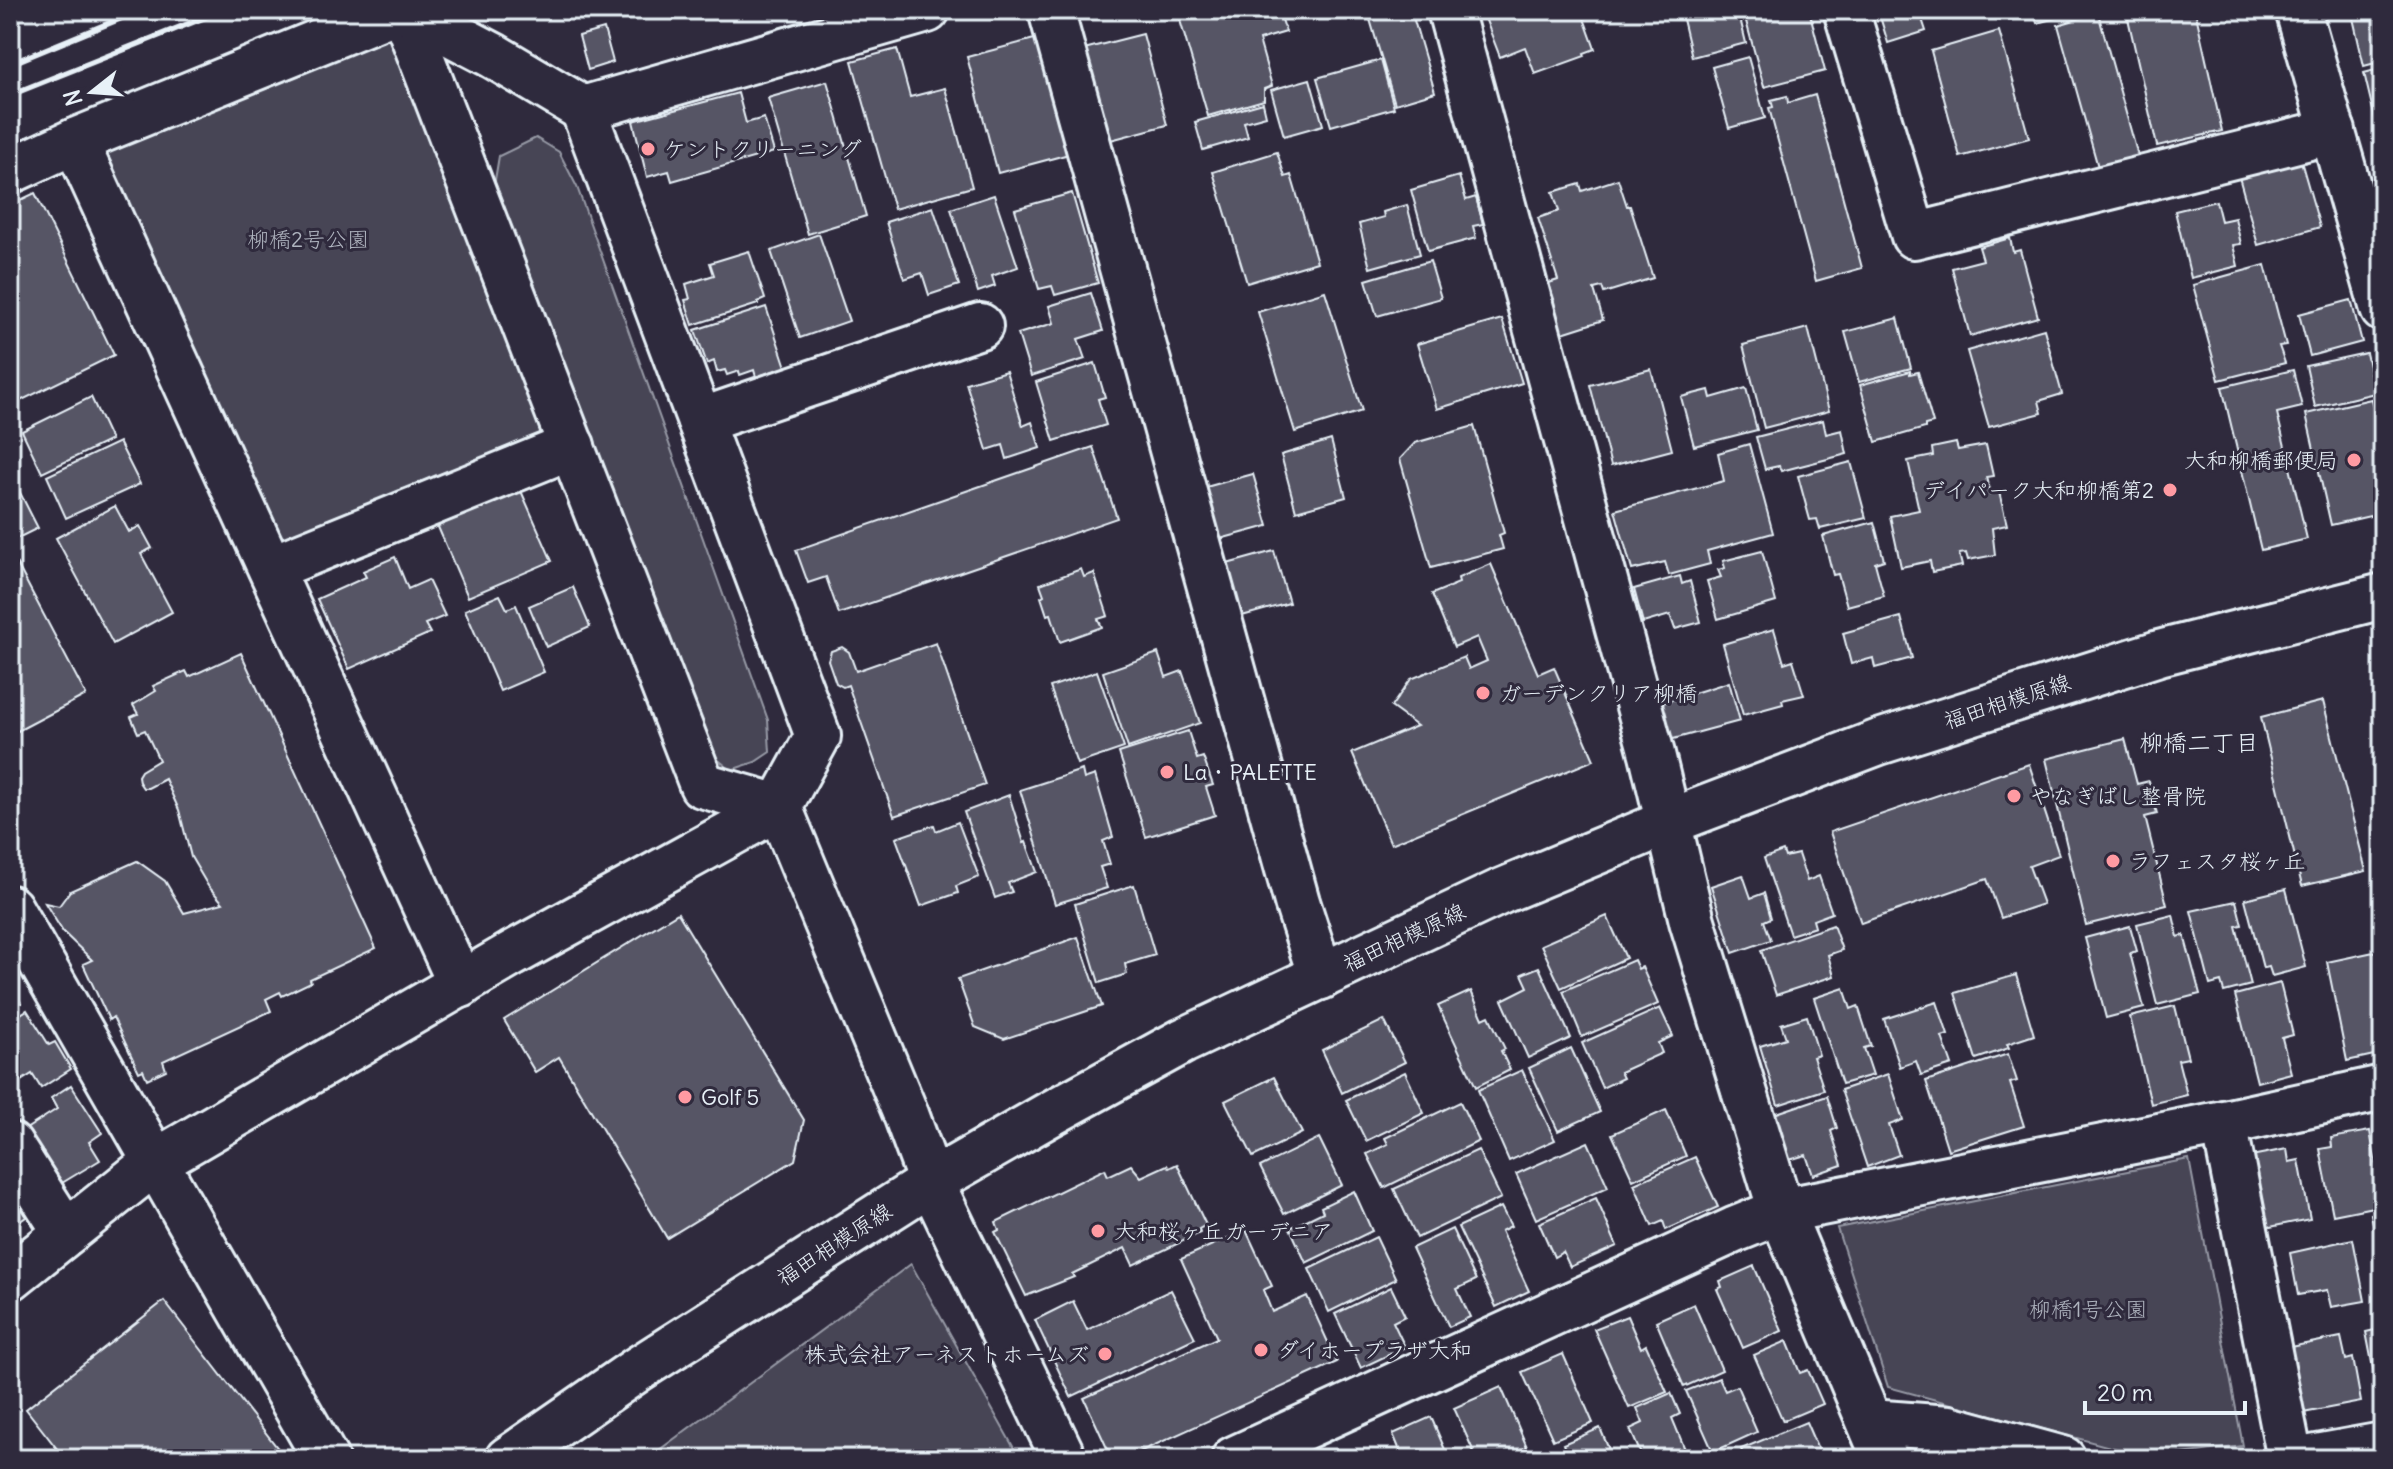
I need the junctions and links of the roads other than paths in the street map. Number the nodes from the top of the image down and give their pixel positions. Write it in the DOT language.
graph roads {
  1 [pos="397,10"];
  2 [pos="404,10"];
  3 [pos="927,10"];
  4 [pos="1051,10"];
  5 [pos="1450,10"];
  6 [pos="1846,10"];
  7 [pos="2298,10"];
  8 [pos="583,109"];
  9 [pos="2333,131"];
  10 [pos="75,141"];
  11 [pos="10,171"];
  12 [pos="2383,309"];
  13 [pos="980,326"];
  14 [pos="700,421"];
  15 [pos="572,446"];
  16 [pos="271,568"];
  17 [pos="2383,596"];
  18 [pos="779,807"];
  19 [pos="1666,823"];
  20 [pos="10,908"];
  21 [pos="1321,977"];
  22 [pos="461,985"];
  23 [pos="2383,1088"];
  24 [pos="2224,1123"];
  25 [pos="10,1145"];
  26 [pos="155,1162"];
  27 [pos="931,1182"];
  28 [pos="1781,1211"];
  29 [pos="65,1231"];
  30 [pos="10,1278"];
  31 [pos="1877,1440"];
  32 [pos="2383,1445"];
  33 [pos="326,1459"];
  34 [pos="508,1459"];
  35 [pos="1064,1459"];
  36 [pos="1234,1459"];
  37 [pos="2063,1459"];
  38 [pos="2290,1459"];
  39 [pos="2306,1459"];
  1 -- 10 [label="street"];
  2 -- 8 [label="street"];
  2 -- 15 [label="street"];
  3 -- 8 [label="street"];
  4 -- 21 [label="street"];
  5 -- 19 [label="street"];
  6 -- 9 [label="street"];
  7 -- 9 [label="street"];
  8 -- 14 [label="street"];
  9 -- 12 [label="street"];
  10 -- 11 [label="street"];
  10 -- 16 [label="street"];
  13 -- 14 [label="street"];
  14 -- 18 [label="street"];
  15 -- 16 [label="street"];
  15 -- 18 [label="street"];
  16 -- 22 [label="street"];
  17 -- 19 [label="street, 福田相模原線"];
  18 -- 22 [label="street"];
  18 -- 27 [label="street"];
  19 -- 21 [label="street, 福田相模原線"];
  19 -- 28 [label="street"];
  20 -- 26 [label="street"];
  21 -- 27 [label="street, 福田相模原線"];
  22 -- 26 [label="street"];
  23 -- 24 [label="street"];
  24 -- 28 [label="street"];
  24 -- 38 [label="street"];
  25 -- 29 [label="street"];
  26 -- 29 [label="street"];
  26 -- 33 [label="street"];
  27 -- 34 [label="street, 福田相模原線"];
  27 -- 35 [label="street"];
  28 -- 31 [label="street"];
  28 -- 36 [label="street"];
  29 -- 30 [label="street"];
  31 -- 37 [label="street"];
  32 -- 39 [label="street"];
}
